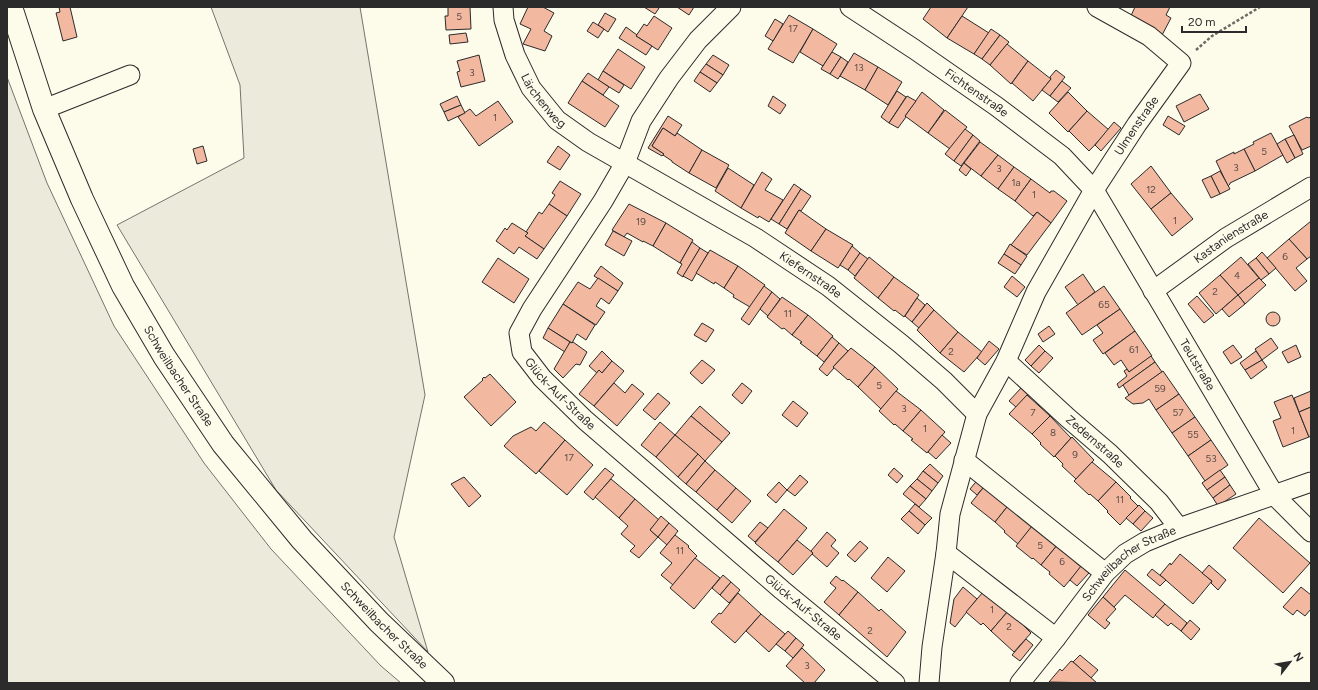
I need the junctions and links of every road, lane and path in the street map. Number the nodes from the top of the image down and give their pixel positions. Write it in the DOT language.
graph roads {
  1 [pos="11,7"];
  2 [pos="503,7"];
  3 [pos="731,7"];
  4 [pos="850,7"];
  5 [pos="1097,7"];
  6 [pos="1260,7"];
  7 [pos="1181,63"];
  8 [pos="130,75"];
  9 [pos="44,109"];
  10 [pos="625,163"];
  11 [pos="1311,187"];
  12 [pos="1094,190"];
  13 [pos="1154,291"];
  14 [pos="1006,361"];
  15 [pos="977,414"];
  16 [pos="964,460"];
  17 [pos="1311,482"];
  18 [pos="1275,496"];
  19 [pos="1179,528"];
  20 [pos="1311,532"];
  21 [pos="946,553"];
  22 [pos="1104,573"];
  23 [pos="1056,638"];
  24 [pos="443,683"];
  25 [pos="895,683"];
  26 [pos="929,683"];
  27 [pos="1020,683"];
  1 -- 9 [label="main road, Schweilbacher Straße"];
  2 -- 10 [label="street, Lärchenweg"];
  3 -- 10 [label="street, Glück-Auf-Straße"];
  4 -- 12 [label="street, Fichtenstraße"];
  5 -- 7 [label="street"];
  6 -- 7 [label="path"];
  7 -- 12 [label="street, Ulmenstraße"];
  8 -- 9 [label="street"];
  9 -- 24 [label="main road, Schweilbacher Straße"];
  10 -- 15 [label="street, Kiefernstraße"];
  10 -- 25 [label="street, Glück-Auf-Straße"];
  11 -- 13 [label="street, Kastanienstraße"];
  12 -- 13 [label="street, Teutstraße"];
  12 -- 14 [label="street"];
  13 -- 18 [label="street, Teutstraße"];
  14 -- 15 [label="street"];
  14 -- 19 [label="street, Zedernstraße"];
  15 -- 16 [label="street"];
  16 -- 21 [label="street"];
  16 -- 22 [label="street"];
  17 -- 18 [label="street, Schweilbacher Straße"];
  18 -- 19 [label="street, Schweilbacher Straße"];
  18 -- 20 [label="street, Teutstraße"];
  19 -- 22 [label="street, Schweilbacher Straße"];
  21 -- 23 [label="street"];
  21 -- 26 [label="street"];
  22 -- 23 [label="street, Schweilbacher Straße"];
  23 -- 27 [label="street, Schweilbacher Straße"];
}
